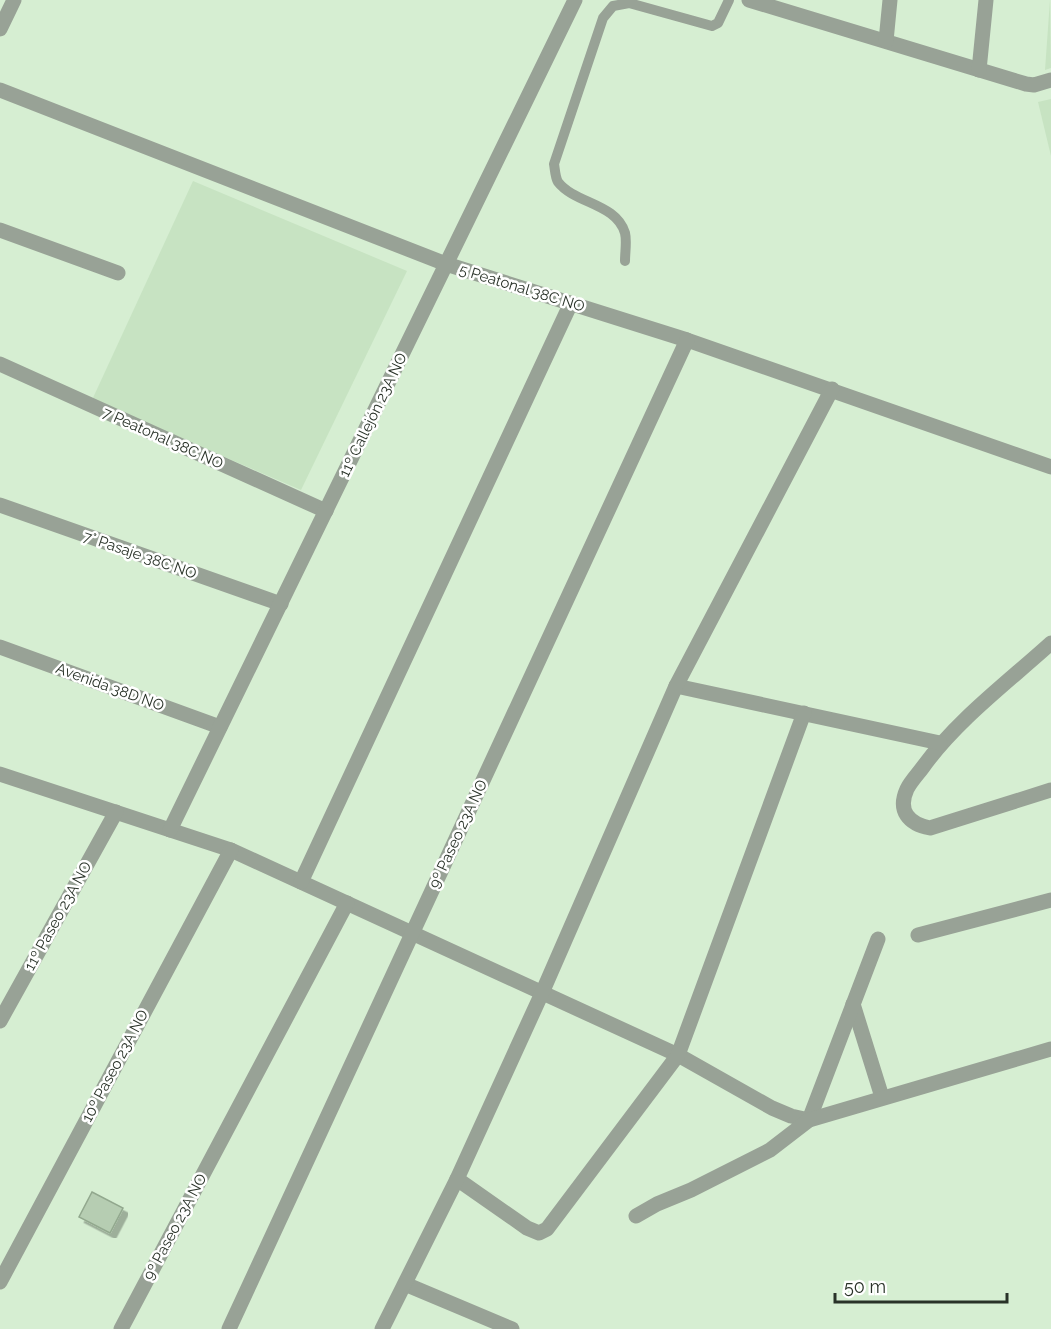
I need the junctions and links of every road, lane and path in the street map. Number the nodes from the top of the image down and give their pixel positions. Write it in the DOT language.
graph roads {
  1 [pos="14,0"];
  2 [pos="575,0"];
  3 [pos="729,0"];
  4 [pos="749,0"];
  5 [pos="890,0"];
  6 [pos="986,0"];
  7 [pos="780,5"];
  8 [pos="0,29"];
  9 [pos="886,42"];
  10 [pos="979,70"];
  11 [pos="1051,80"];
  12 [pos="0,90"];
  13 [pos="0,230"];
  14 [pos="625,261"];
  15 [pos="446,264"];
  16 [pos="118,273"];
  17 [pos="571,303"];
  18 [pos="687,339"];
  19 [pos="0,364"];
  20 [pos="832,389"];
  21 [pos="1051,467"];
  22 [pos="0,505"];
  23 [pos="326,512"];
  24 [pos="280,604"];
  25 [pos="1051,643"];
  26 [pos="0,647"];
  27 [pos="676,686"];
  28 [pos="804,713"];
  29 [pos="220,727"];
  30 [pos="940,743"];
  31 [pos="0,774"];
  32 [pos="1051,790"];
  33 [pos="116,812"];
  34 [pos="170,830"];
  35 [pos="231,850"];
  36 [pos="301,882"];
  37 [pos="1051,900"];
  38 [pos="347,903"];
  39 [pos="412,933"];
  40 [pos="918,935"];
  41 [pos="878,939"];
  42 [pos="542,993"];
  43 [pos="853,1004"];
  44 [pos="0,1021"];
  45 [pos="1051,1049"];
  46 [pos="678,1055"];
  47 [pos="882,1097"];
  48 [pos="809,1120"];
  49 [pos="457,1179"];
  50 [pos="636,1216"];
  51 [pos="0,1282"];
  52 [pos="405,1284"];
  53 [pos="121,1329"];
  54 [pos="229,1329"];
  55 [pos="382,1329"];
  56 [pos="512,1329"];
  1 -- 8 [label="street"];
  2 -- 15 [label="street, 11º Callejón 23A NO"];
  3 -- 14 [label="lane"];
  4 -- 7 [label="street"];
  5 -- 9 [label="street"];
  6 -- 10 [label="street"];
  7 -- 9 [label="street"];
  9 -- 10 [label="street"];
  10 -- 11 [label="street"];
  12 -- 15 [label="street, 5 Peatonal 38C NO"];
  13 -- 16 [label="street"];
  15 -- 17 [label="street, 5 Peatonal 38C NO"];
  15 -- 23 [label="street, 11º Callejón 23A NO"];
  17 -- 18 [label="street, 5 Peatonal 38C NO"];
  17 -- 36 [label="street"];
  18 -- 20 [label="street, 5 Peatonal 38C NO"];
  18 -- 39 [label="street, 9º Paseo 23A NO"];
  19 -- 23 [label="street, 7 Peatonal 38C NO"];
  20 -- 21 [label="street, 5 Peatonal 38C NO"];
  20 -- 27 [label="street"];
  22 -- 24 [label="street, 7° Pasaje 38C NO"];
  23 -- 24 [label="street, 11º Callejón 23A NO"];
  24 -- 29 [label="street, 11º Callejón 23A NO"];
  25 -- 30 [label="street"];
  26 -- 29 [label="street, Avenida 38D NO"];
  27 -- 28 [label="street"];
  27 -- 42 [label="street"];
  28 -- 30 [label="street"];
  28 -- 46 [label="street"];
  29 -- 34 [label="street, 11º Callejón 23A NO"];
  30 -- 32 [label="street"];
  31 -- 33 [label="street"];
  33 -- 34 [label="street"];
  33 -- 44 [label="street, 11º Paseo 23A NO"];
  34 -- 35 [label="street"];
  35 -- 36 [label="street"];
  35 -- 51 [label="street, 10º Paseo 23A NO"];
  36 -- 38 [label="street"];
  37 -- 40 [label="street"];
  38 -- 39 [label="street"];
  38 -- 53 [label="street, 9º Paseo 23A NO"];
  39 -- 42 [label="street"];
  39 -- 54 [label="street, 9º Paseo 23A NO"];
  41 -- 43 [label="street"];
  42 -- 46 [label="street"];
  42 -- 49 [label="street"];
  43 -- 47 [label="street"];
  43 -- 48 [label="street"];
  45 -- 47 [label="street"];
  46 -- 48 [label="street"];
  46 -- 49 [label="street"];
  47 -- 48 [label="street"];
  48 -- 50 [label="street"];
  49 -- 52 [label="street"];
  52 -- 55 [label="street"];
  52 -- 56 [label="street"];
}
